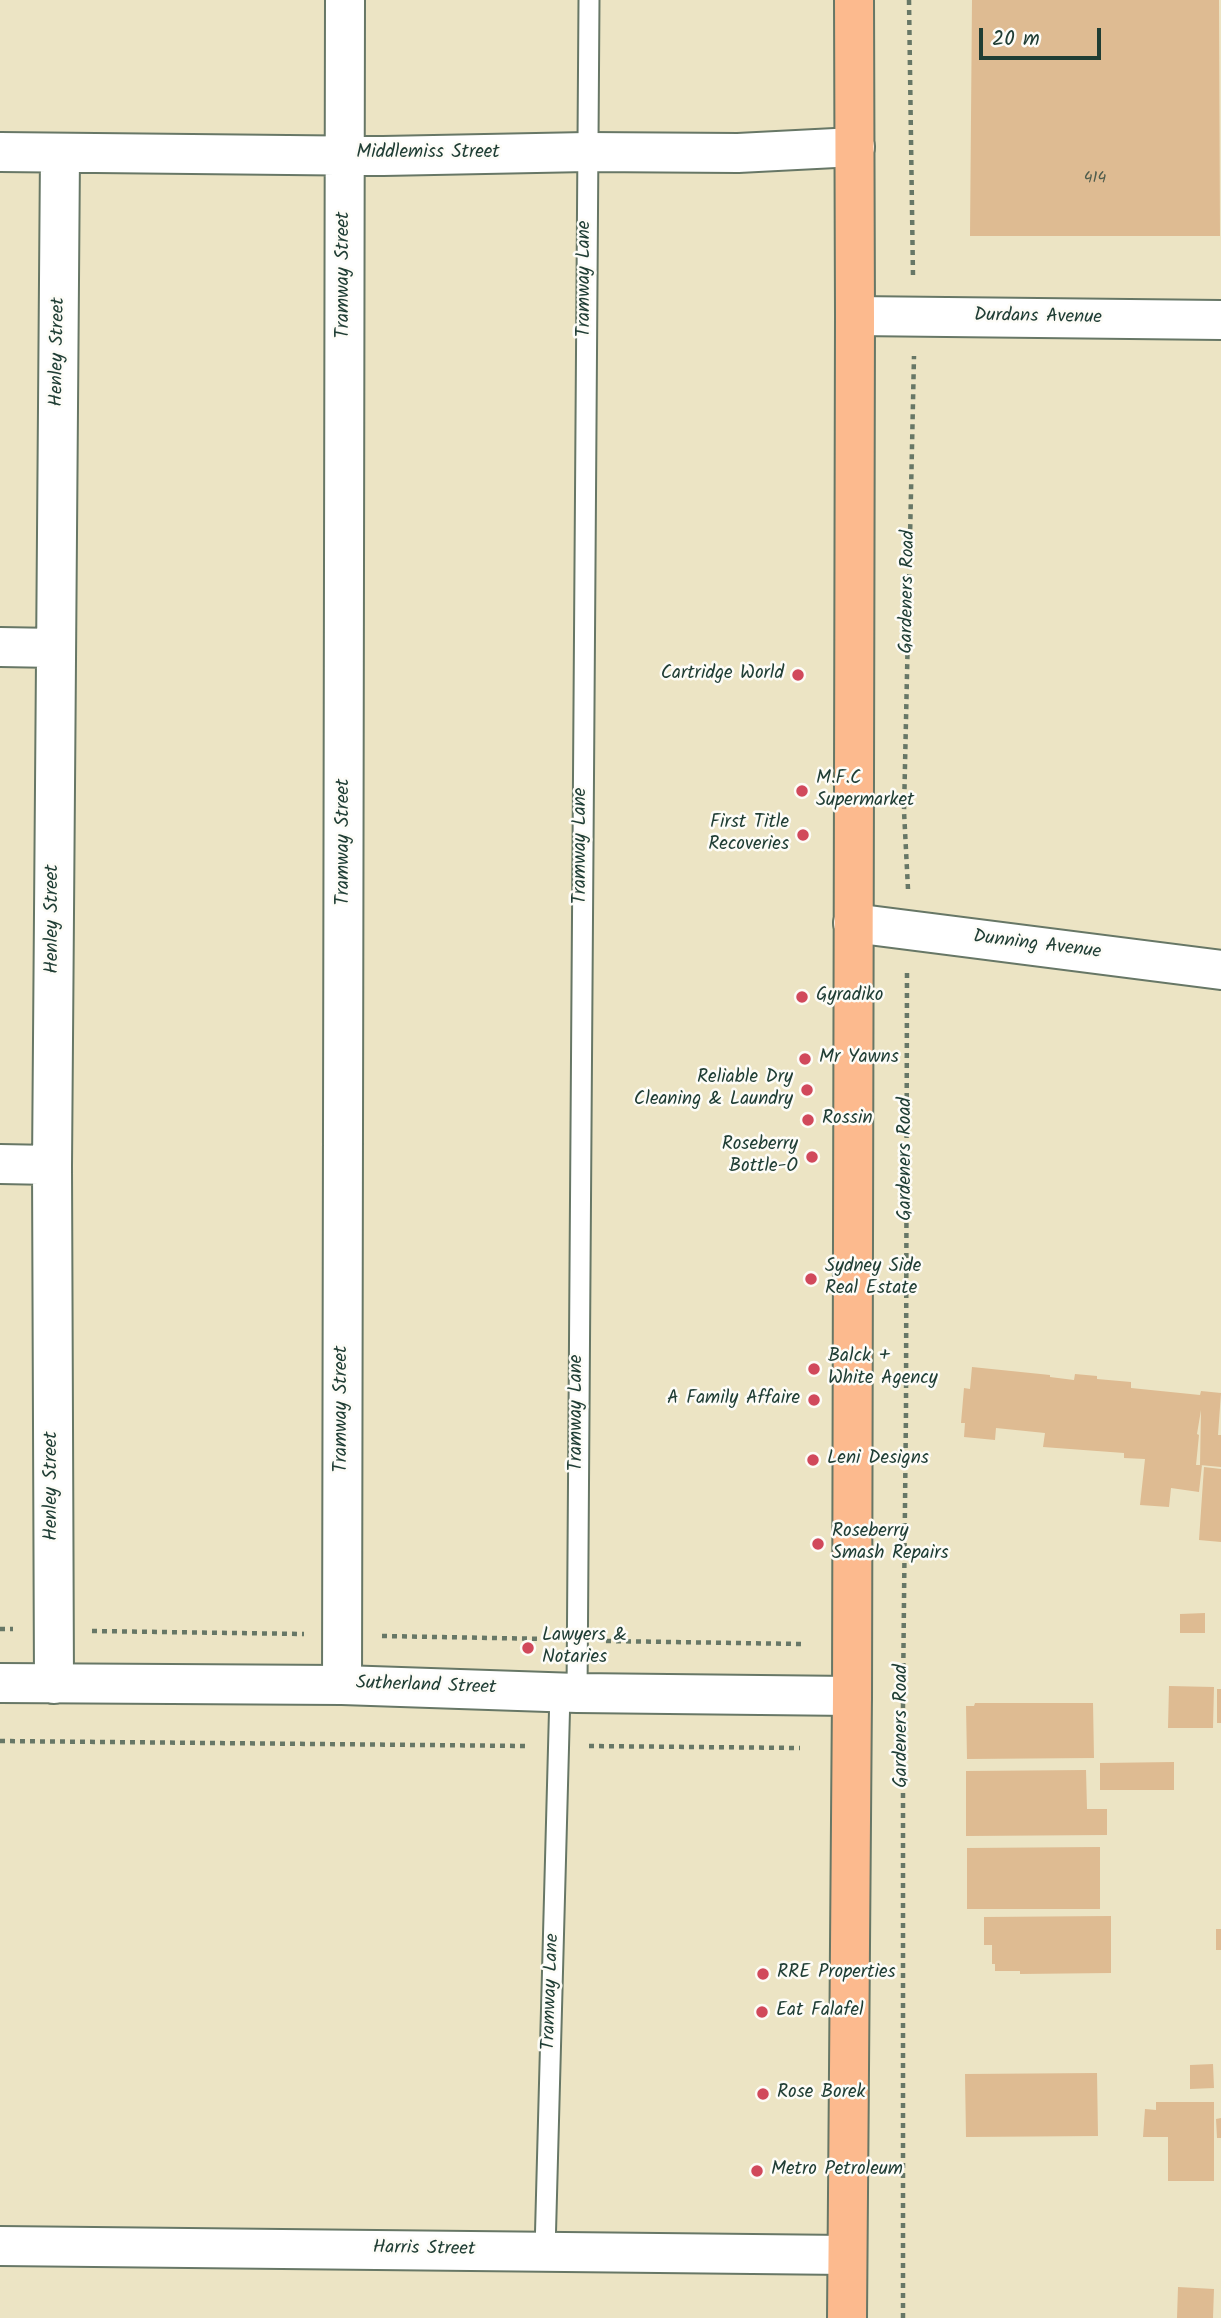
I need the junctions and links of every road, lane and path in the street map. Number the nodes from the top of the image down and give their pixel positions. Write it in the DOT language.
graph roads {
  1 [pos="345,0"];
  2 [pos="589,0"];
  3 [pos="854,0"];
  4 [pos="909,0"];
  5 [pos="855,147"];
  6 [pos="0,152"];
  7 [pos="587,152"];
  8 [pos="61,154"];
  9 [pos="345,155"];
  10 [pos="855,316"];
  11 [pos="914,317"];
  12 [pos="1221,320"];
  13 [pos="0,647"];
  14 [pos="56,648"];
  15 [pos="853,923"];
  16 [pos="907,929"];
  17 [pos="1221,970"];
  18 [pos="0,1164"];
  19 [pos="52,1165"];
  20 [pos="0,1629"];
  21 [pos="54,1630"];
  22 [pos="342,1635"];
  23 [pos="577,1640"];
  24 [pos="801,1644"];
  25 [pos="0,1683"];
  26 [pos="54,1684"];
  27 [pos="342,1685"];
  28 [pos="569,1692"];
  29 [pos="852,1696"];
  30 [pos="0,1741"];
  31 [pos="558,1746"];
  32 [pos="800,1748"];
  33 [pos="0,2245"];
  34 [pos="545,2251"];
  35 [pos="847,2255"];
  36 [pos="847,2318"];
  37 [pos="903,2318"];
  1 -- 9 [label="street, Tramway Street"];
  2 -- 7 [label="lane, Tramway Lane"];
  3 -- 5 [label="main road"];
  4 -- 11 [label="path, Gardeners Road"];
  5 -- 7 [label="street, Middlemiss Street"];
  5 -- 10 [label="main road"];
  6 -- 8 [label="street, Middlemiss Street"];
  7 -- 9 [label="street, Middlemiss Street"];
  7 -- 23 [label="lane, Tramway Lane"];
  8 -- 9 [label="street, Middlemiss Street"];
  8 -- 14 [label="street, Henley Street"];
  9 -- 22 [label="street, Tramway Street"];
  10 -- 11 [label="street, Durdans Avenue"];
  10 -- 15 [label="main road"];
  11 -- 12 [label="street, Durdans Avenue"];
  11 -- 16 [label="path, Gardeners Road"];
  13 -- 14 [label="street"];
  14 -- 19 [label="street, Henley Street"];
  15 -- 16 [label="street, Dunning Avenue"];
  15 -- 29 [label="main road"];
  16 -- 17 [label="street, Dunning Avenue"];
  16 -- 37 [label="path, Gardeners Road"];
  18 -- 19 [label="street"];
  19 -- 21 [label="street, Henley Street"];
  20 -- 21 [label="path"];
  21 -- 22 [label="path"];
  21 -- 26 [label="street, Henley Street"];
  22 -- 23 [label="path"];
  22 -- 27 [label="street, Tramway Street"];
  23 -- 24 [label="path"];
  23 -- 28 [label="lane, Tramway Lane"];
  25 -- 26 [label="street, Sutherland Street"];
  26 -- 27 [label="street, Sutherland Street"];
  27 -- 28 [label="street, Sutherland Street"];
  28 -- 29 [label="street, Sutherland Street"];
  28 -- 31 [label="lane, Tramway Lane"];
  29 -- 35 [label="main road"];
  30 -- 31 [label="path"];
  31 -- 32 [label="path"];
  31 -- 34 [label="lane, Tramway Lane"];
  33 -- 34 [label="street, Harris Street"];
  34 -- 35 [label="street, Harris Street"];
  35 -- 36 [label="main road"];
}
